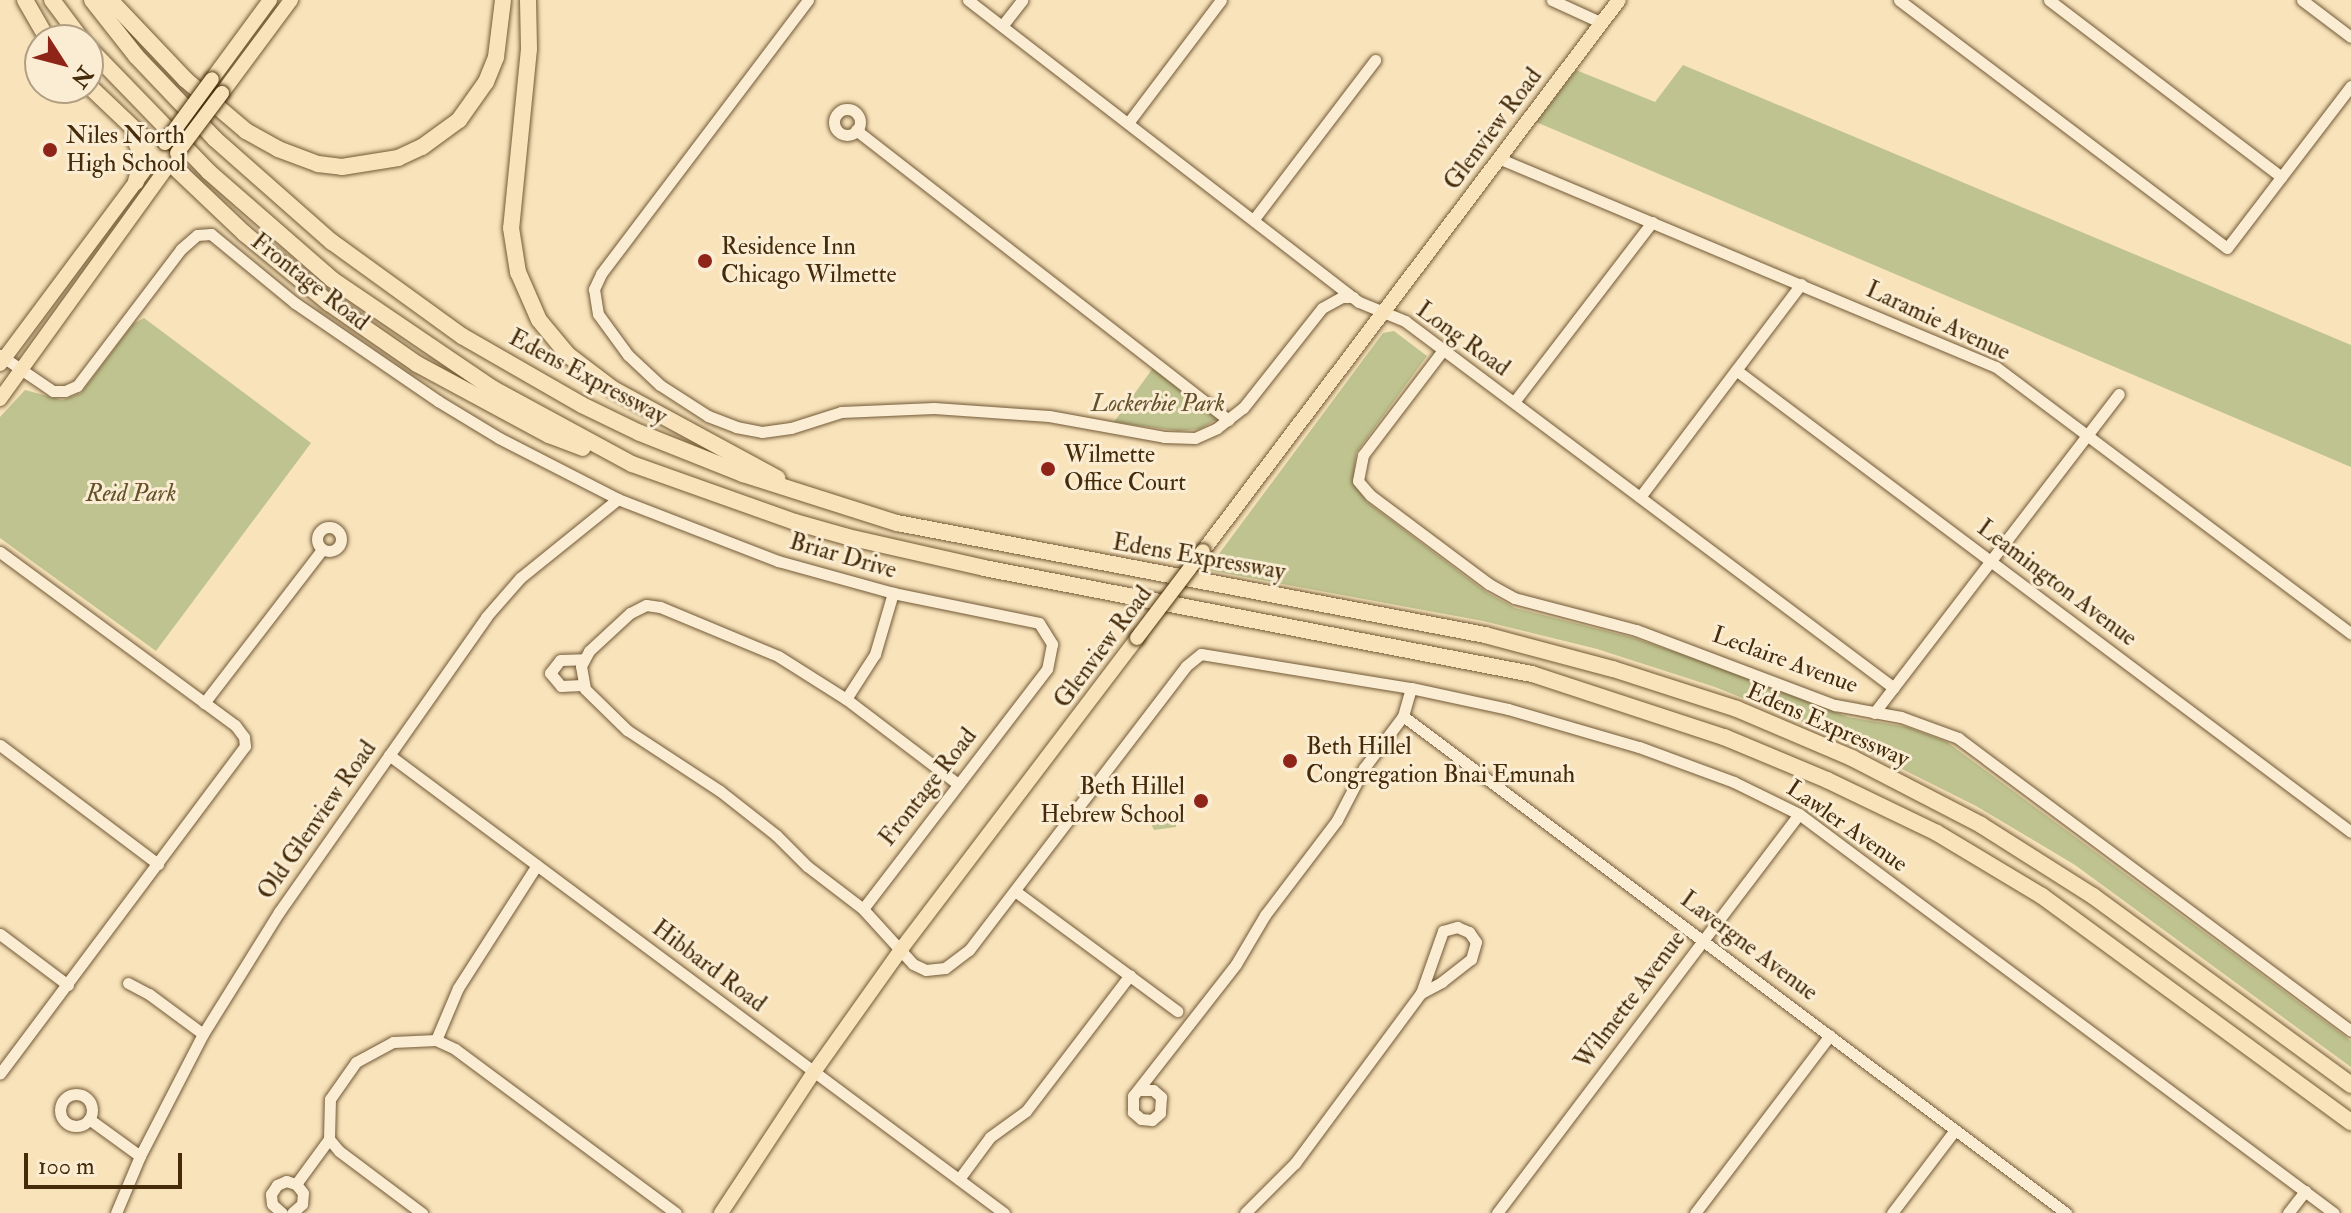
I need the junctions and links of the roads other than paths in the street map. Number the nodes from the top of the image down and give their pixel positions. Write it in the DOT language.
graph roads {
  1 [pos="25,0"];
  2 [pos="52,0"];
  3 [pos="92,0"];
  4 [pos="110,0"];
  5 [pos="270,0"];
  6 [pos="291,0"];
  7 [pos="503,0"];
  8 [pos="528,0"];
  9 [pos="808,0"];
  10 [pos="968,0"];
  11 [pos="1022,0"];
  12 [pos="1221,0"];
  13 [pos="1552,0"];
  14 [pos="1619,0"];
  15 [pos="1899,0"];
  16 [pos="2049,0"];
  17 [pos="2302,0"];
  18 [pos="1602,23"];
  19 [pos="39,24"];
  20 [pos="70,24"];
  21 [pos="1002,26"];
  22 [pos="2351,37"];
  23 [pos="1375,60"];
  24 [pos="104,64"];
  25 [pos="2351,86"];
  26 [pos="104,100"];
  27 [pos="103,104"];
  28 [pos="1128,123"];
  29 [pos="856,130"];
  30 [pos="167,153"];
  31 [pos="1498,158"];
  32 [pos="2281,177"];
  33 [pos="136,182"];
  34 [pos="1254,219"];
  35 [pos="1652,222"];
  36 [pos="1801,284"];
  37 [pos="1353,297"];
  38 [pos="1383,312"];
  39 [pos="1443,350"];
  40 [pos="1,359"];
  41 [pos="21,370"];
  42 [pos="1736,370"];
  43 [pos="2119,394"];
  44 [pos="0,399"];
  45 [pos="1514,402"];
  46 [pos="1229,420"];
  47 [pos="2087,436"];
  48 [pos="632,464"];
  49 [pos="1640,497"];
  50 [pos="813,498"];
  51 [pos="618,499"];
  52 [pos="322,550"];
  53 [pos="0,552"];
  54 [pos="1991,561"];
  55 [pos="893,593"];
  56 [pos="2351,634"];
  57 [pos="1052,644"];
  58 [pos="584,659"];
  59 [pos="581,679"];
  60 [pos="1411,688"];
  61 [pos="1894,688"];
  62 [pos="846,699"];
  63 [pos="204,703"];
  64 [pos="1874,713"];
  65 [pos="1403,716"];
  66 [pos="0,745"];
  67 [pos="389,755"];
  68 [pos="958,784"];
  69 [pos="1799,814"];
  70 [pos="2351,832"];
  71 [pos="158,864"];
  72 [pos="537,865"];
  73 [pos="1015,891"];
  74 [pos="863,909"];
  75 [pos="0,934"];
  76 [pos="1704,940"];
  77 [pos="902,948"];
  78 [pos="1130,975"];
  79 [pos="128,983"];
  80 [pos="68,985"];
  81 [pos="1421,993"];
  82 [pos="1177,1011"];
  83 [pos="2351,1031"];
  84 [pos="203,1034"];
  85 [pos="1830,1035"];
  86 [pos="436,1040"];
  87 [pos="814,1072"];
  88 [pos="0,1074"];
  89 [pos="2351,1085"];
  90 [pos="1142,1090"];
  91 [pos="89,1119"];
  92 [pos="2351,1122"];
  93 [pos="1955,1130"];
  94 [pos="329,1139"];
  95 [pos="140,1156"];
  96 [pos="959,1179"];
  97 [pos="296,1184"];
  98 [pos="2305,1191"];
  99 [pos="116,1213"];
  100 [pos="282,1213"];
  101 [pos="292,1213"];
  102 [pos="422,1213"];
  103 [pos="676,1213"];
  104 [pos="721,1213"];
  105 [pos="1004,1213"];
  106 [pos="1245,1213"];
  107 [pos="1497,1213"];
  108 [pos="1695,1213"];
  109 [pos="1892,1213"];
  110 [pos="2066,1213"];
  111 [pos="2288,1213"];
  112 [pos="2334,1213"];
  1 -- 19 [label="highway"];
  2 -- 20 [label="highway"];
  3 -- 50 [label="highway, Edens Expressway"];
  4 -- 7 [label="highway"];
  5 -- 30 [label="main road, bridge"];
  6 -- 30 [label="main road, bridge"];
  8 -- 50 [label="highway"];
  9 -- 46 [label="street"];
  10 -- 21 [label="street, Long Road"];
  11 -- 21 [label="street"];
  12 -- 28 [label="street"];
  13 -- 18 [label="street"];
  14 -- 18 [label="main road, Glenview Road"];
  15 -- 32 [label="street"];
  16 -- 32 [label="street"];
  17 -- 22 [label="street"];
  18 -- 31 [label="main road, Glenview Road"];
  21 -- 28 [label="street, Long Road"];
  23 -- 34 [label="street"];
  24 -- 48 [label="highway, Edens Expressway"];
  25 -- 32 [label="street"];
  26 -- 30 [label="highway"];
  27 -- 33 [label="highway"];
  28 -- 34 [label="street, Long Road"];
  29 -- 46 [label="street"];
  30 -- 33 [label="main road"];
  30 -- 41 [label="main road"];
  30 -- 48 [label="highway"];
  31 -- 35 [label="street, Laramie Avenue"];
  31 -- 38 [label="main road, Glenview Road"];
  33 -- 40 [label="main road"];
  34 -- 37 [label="street, Long Road"];
  35 -- 36 [label="street, Laramie Avenue"];
  35 -- 45 [label="street"];
  36 -- 42 [label="street"];
  36 -- 47 [label="street, Laramie Avenue"];
  37 -- 38 [label="street, Long Road"];
  37 -- 46 [label="street"];
  38 -- 39 [label="street, Long Road"];
  38 -- 77 [label="main road, Glenview Road, bridge"];
  39 -- 45 [label="street, Long Road"];
  39 -- 64 [label="street, Leclaire Avenue"];
  40 -- 41 [label="street"];
  41 -- 44 [label="main road"];
  41 -- 51 [label="street, Frontage Road"];
  42 -- 49 [label="street"];
  42 -- 54 [label="street, Leamington Avenue"];
  43 -- 47 [label="street"];
  45 -- 49 [label="street, Long Road"];
  47 -- 54 [label="street"];
  47 -- 56 [label="street, Laramie Avenue"];
  48 -- 92 [label="highway, Edens Expressway"];
  49 -- 61 [label="street, Long Road"];
  50 -- 89 [label="highway, Edens Expressway"];
  51 -- 55 [label="street, Briar Drive"];
  51 -- 67 [label="street, Old Glenview Road"];
  52 -- 63 [label="street"];
  53 -- 63 [label="street"];
  54 -- 61 [label="street"];
  54 -- 70 [label="street, Leamington Avenue"];
  55 -- 57 [label="street, Briar Drive"];
  55 -- 62 [label="street"];
  57 -- 68 [label="street, Frontage Road"];
  58 -- 59 [label="street"];
  58 -- 59 [label="street"];
  58 -- 62 [label="street"];
  59 -- 74 [label="street"];
  60 -- 65 [label="street"];
  60 -- 69 [label="street, Lawler Avenue"];
  60 -- 73 [label="street, Lawler Avenue"];
  61 -- 64 [label="street"];
  62 -- 68 [label="street"];
  63 -- 71 [label="street"];
  64 -- 83 [label="street, Leclaire Avenue"];
  65 -- 76 [label="street, Lavergne Avenue"];
  65 -- 90 [label="street"];
  66 -- 71 [label="street"];
  67 -- 72 [label="street, Hibbard Road"];
  67 -- 84 [label="street, Old Glenview Road"];
  68 -- 74 [label="street, Frontage Road"];
  69 -- 76 [label="street, Wilmette Avenue"];
  69 -- 98 [label="street, Lawler Avenue"];
  71 -- 80 [label="street"];
  72 -- 86 [label="street"];
  72 -- 87 [label="street, Hibbard Road"];
  73 -- 77 [label="street"];
  73 -- 78 [label="street"];
  74 -- 77 [label="street"];
  75 -- 80 [label="street"];
  76 -- 85 [label="street, Lavergne Avenue"];
  76 -- 107 [label="street, Wilmette Avenue"];
  77 -- 87 [label="main road, Glenview Road"];
  78 -- 82 [label="street"];
  78 -- 96 [label="street"];
  79 -- 84 [label="street"];
  80 -- 88 [label="street"];
  81 -- 81 [label="street"];
  81 -- 106 [label="street"];
  84 -- 95 [label="street, Old Glenview Road"];
  85 -- 93 [label="street, Lavergne Avenue"];
  85 -- 108 [label="street"];
  86 -- 94 [label="street"];
  86 -- 103 [label="street"];
  87 -- 96 [label="street, Hibbard Road"];
  87 -- 104 [label="main road, Glenview Road"];
  91 -- 95 [label="street"];
  93 -- 109 [label="street"];
  93 -- 110 [label="street, Lavergne Avenue"];
  94 -- 97 [label="street"];
  94 -- 102 [label="street"];
  95 -- 99 [label="street, Old Glenview Road"];
  96 -- 105 [label="street, Hibbard Road"];
  97 -- 100 [label="street"];
  97 -- 101 [label="street"];
  98 -- 111 [label="street"];
  98 -- 112 [label="street, Lawler Avenue"];
}
